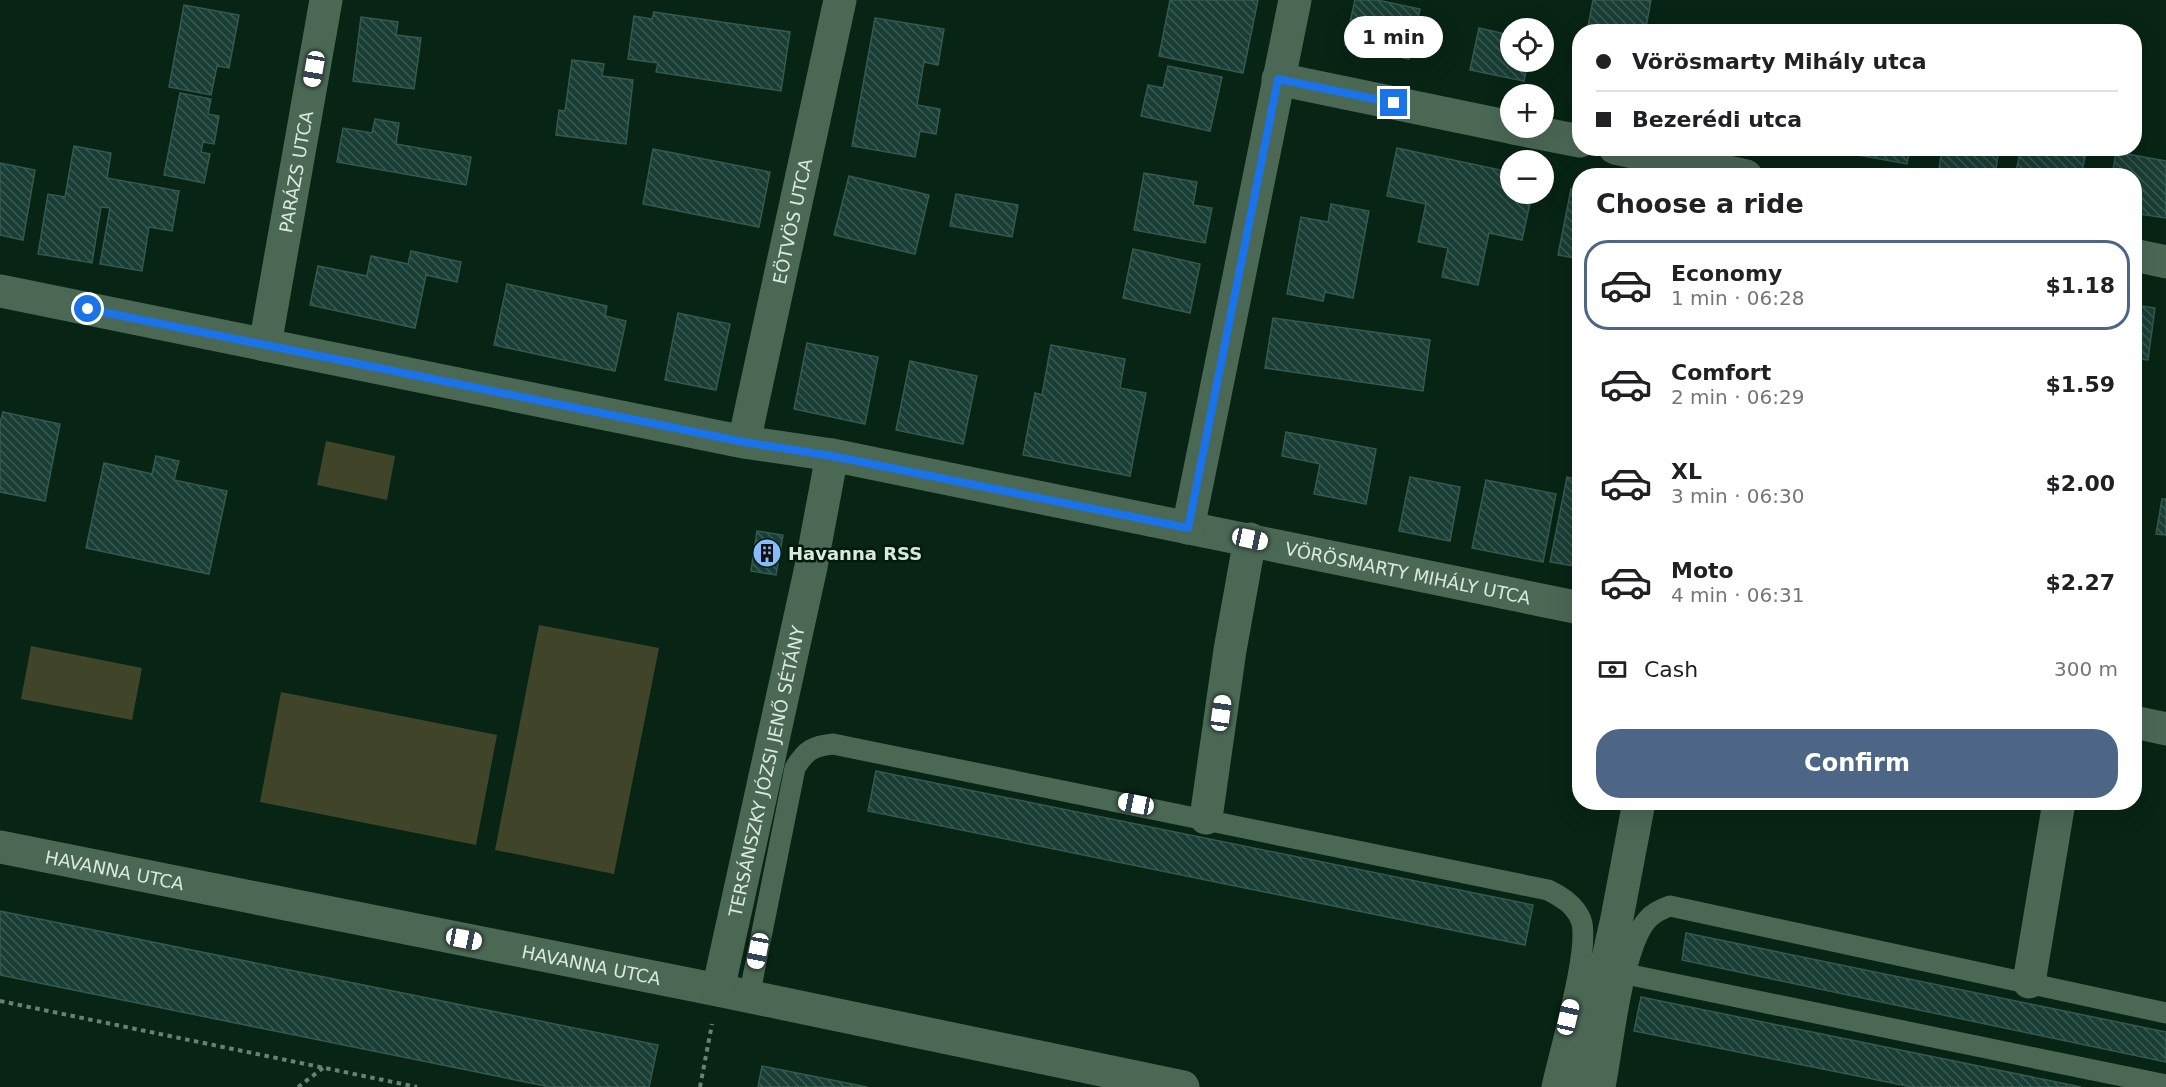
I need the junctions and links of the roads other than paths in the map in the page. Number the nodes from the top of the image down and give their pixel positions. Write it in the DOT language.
graph roads {
  1 [pos="326,0"];
  2 [pos="840,0"];
  3 [pos="1295,0"];
  4 [pos="1278,79"];
  5 [pos="1500,125"];
  6 [pos="1554,136"];
  7 [pos="1572,139"];
  8 [pos="1652,156"];
  9 [pos="1709,168"];
  10 [pos="2142,257"];
  11 [pos="2166,262"];
  12 [pos="0,291"];
  13 [pos="265,345"];
  14 [pos="744,442"];
  15 [pos="832,456"];
  16 [pos="1188,528"];
  17 [pos="1250,539"];
  18 [pos="1572,606"];
  19 [pos="2142,724"];
  20 [pos="2166,729"];
  21 [pos="1637,810"];
  22 [pos="2058,810"];
  23 [pos="1206,818"];
  24 [pos="0,847"];
  25 [pos="1626,974"];
  26 [pos="2029,982"];
  27 [pos="734,994"];
  28 [pos="2166,1013"];
  29 [pos="2166,1084"];
  30 [pos="1183,1087"];
  31 [pos="1552,1087"];
  32 [pos="1579,1087"];
  33 [pos="1605,1087"];
  1 -- 13 [label="street, PARÁZS UTCA"];
  2 -- 14 [label="street, EÖTVÖS UTCA"];
  3 -- 4 [label="street"];
  4 -- 5 [label="street"];
  4 -- 16 [label="street"];
  6 -- 7 [label="street"];
  8 -- 9 [label="street"];
  10 -- 11 [label="street"];
  12 -- 13 [label="street, VÖRÖSMARTY MIHÁLY UTCA"];
  13 -- 14 [label="street, VÖRÖSMARTY MIHÁLY UTCA"];
  14 -- 15 [label="street, VÖRÖSMARTY MIHÁLY UTCA"];
  15 -- 16 [label="street, VÖRÖSMARTY MIHÁLY UTCA"];
  15 -- 27 [label="street, TERSÁNSZKY JÓZSI JENŐ SÉTÁNY"];
  16 -- 17 [label="street, VÖRÖSMARTY MIHÁLY UTCA"];
  17 -- 18 [label="street, VÖRÖSMARTY MIHÁLY UTCA"];
  17 -- 23 [label="street"];
  19 -- 20 [label="street"];
  21 -- 32 [label="street"];
  22 -- 26 [label="street"];
  23 -- 27 [label="lane"];
  23 -- 31 [label="lane"];
  24 -- 27 [label="street, HAVANNA UTCA"];
  25 -- 26 [label="lane"];
  25 -- 29 [label="lane"];
  25 -- 33 [label="lane"];
  26 -- 28 [label="lane"];
  27 -- 30 [label="street, HAVANNA UTCA"];
}
